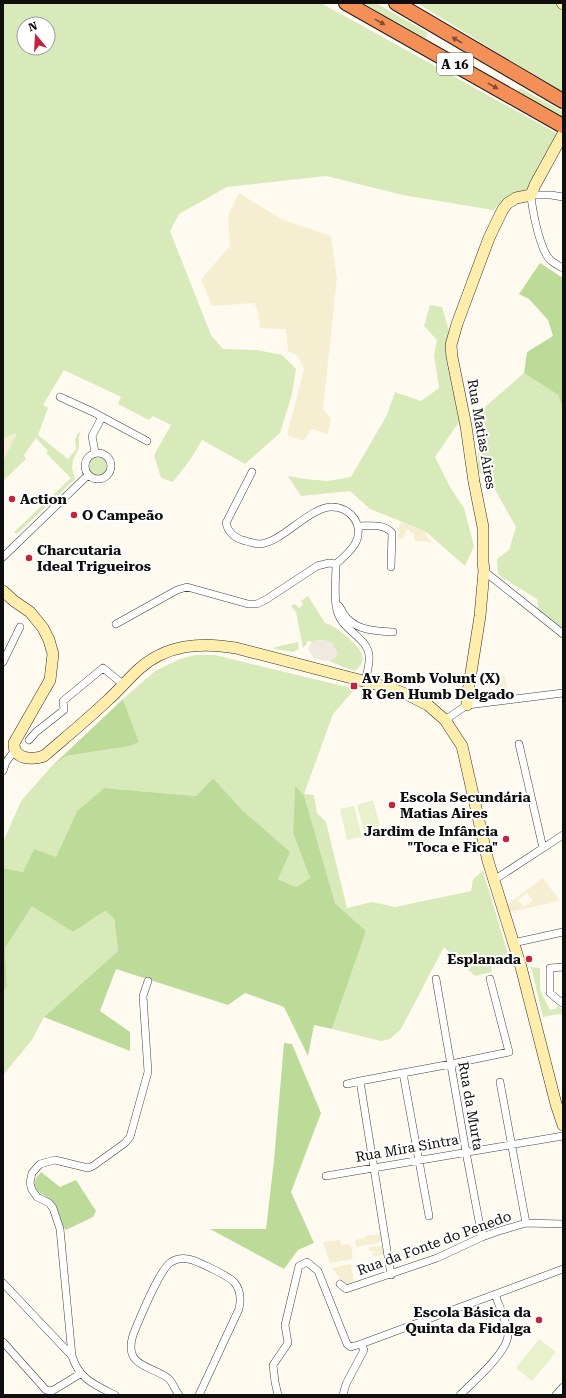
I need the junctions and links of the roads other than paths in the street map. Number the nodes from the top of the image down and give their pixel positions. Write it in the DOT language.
graph roads {
  1 [pos="347,3"];
  2 [pos="396,3"];
  3 [pos="408,3"];
  4 [pos="428,23"];
  5 [pos="563,101"];
  6 [pos="563,126"];
  7 [pos="563,134"];
  8 [pos="531,196"];
  9 [pos="563,197"];
  10 [pos="563,268"];
  11 [pos="60,397"];
  12 [pos="102,417"];
  13 [pos="147,441"];
  14 [pos="95,452"];
  15 [pos="252,472"];
  16 [pos="88,475"];
  17 [pos="358,526"];
  18 [pos="3,557"];
  19 [pos="336,564"];
  20 [pos="391,568"];
  21 [pos="484,572"];
  22 [pos="5,596"];
  23 [pos="336,601"];
  24 [pos="116,624"];
  25 [pos="20,626"];
  26 [pos="393,632"];
  27 [pos="563,634"];
  28 [pos="3,662"];
  29 [pos="365,681"];
  30 [pos="124,685"];
  31 [pos="563,695"];
  32 [pos="467,705"];
  33 [pos="445,720"];
  34 [pos="29,740"];
  35 [pos="519,744"];
  36 [pos="15,750"];
  37 [pos="3,771"];
  38 [pos="563,835"];
  39 [pos="543,848"];
  40 [pos="494,880"];
  41 [pos="563,932"];
  42 [pos="513,943"];
  43 [pos="563,966"];
  44 [pos="490,978"];
  45 [pos="436,979"];
  46 [pos="148,981"];
  47 [pos="562,1003"];
  48 [pos="451,1064"];
  49 [pos="403,1072"];
  50 [pos="360,1081"];
  51 [pos="500,1082"];
  52 [pos="347,1084"];
  53 [pos="561,1115"];
  54 [pos="563,1125"];
  55 [pos="563,1136"];
  56 [pos="512,1144"];
  57 [pos="466,1152"];
  58 [pos="419,1159"];
  59 [pos="374,1167"];
  60 [pos="326,1176"];
  61 [pos="429,1216"];
  62 [pos="526,1223"];
  63 [pos="563,1224"];
  64 [pos="482,1237"];
  65 [pos="563,1269"];
  66 [pos="391,1275"];
  67 [pos="3,1283"];
  68 [pos="340,1284"];
  69 [pos="495,1294"];
  70 [pos="3,1342"];
  71 [pos="362,1344"];
  72 [pos="72,1356"];
  73 [pos="80,1374"];
  74 [pos="173,1387"];
  75 [pos="563,1387"];
  76 [pos="197,1394"];
  77 [pos="115,1395"];
  78 [pos="172,1395"];
  79 [pos="179,1395"];
  80 [pos="278,1395"];
  81 [pos="343,1395"];
  82 [pos="460,1395"];
  83 [pos="556,1395"];
  1 -- 6 [label="highway, A 16, one-way"];
  2 -- 4 [label="highway, A 16"];
  3 -- 4 [label="highway"];
  5 -- 4 [label="highway, A 16, one-way"];
  7 -- 8 [label="street"];
  8 -- 9 [label="street"];
  8 -- 10 [label="street"];
  8 -- 21 [label="street, Rua Matias Aires"];
  11 -- 12 [label="street"];
  12 -- 13 [label="street"];
  12 -- 14 [label="street"];
  14 -- 16 [label="street"];
  14 -- 16 [label="street"];
  15 -- 17 [label="street"];
  16 -- 18 [label="street"];
  17 -- 19 [label="street"];
  17 -- 20 [label="street"];
  19 -- 23 [label="street"];
  19 -- 24 [label="street"];
  21 -- 27 [label="street"];
  21 -- 32 [label="street, Rua Matias Aires"];
  22 -- 36 [label="street"];
  23 -- 26 [label="street"];
  23 -- 29 [label="street"];
  25 -- 28 [label="street"];
  29 -- 30 [label="street"];
  29 -- 33 [label="street"];
  30 -- 34 [label="street"];
  30 -- 36 [label="street"];
  31 -- 32 [label="street"];
  32 -- 33 [label="street"];
  33 -- 40 [label="street"];
  35 -- 39 [label="street"];
  36 -- 37 [label="street"];
  38 -- 39 [label="street"];
  39 -- 40 [label="street"];
  40 -- 42 [label="street"];
  41 -- 42 [label="street"];
  42 -- 53 [label="street"];
  43 -- 47 [label="street"];
  44 -- 48 [label="street"];
  45 -- 48 [label="street, Rua da Murta"];
  46 -- 72 [label="street"];
  48 -- 49 [label="street"];
  48 -- 57 [label="street, Rua da Murta"];
  49 -- 50 [label="street"];
  49 -- 58 [label="street"];
  50 -- 52 [label="street"];
  50 -- 59 [label="street"];
  51 -- 56 [label="street"];
  53 -- 54 [label="street"];
  55 -- 56 [label="street, Rua Mira Sintra"];
  56 -- 57 [label="street, Rua Mira Sintra"];
  56 -- 62 [label="street"];
  57 -- 58 [label="street, Rua Mira Sintra"];
  57 -- 64 [label="street, Rua da Murta"];
  58 -- 59 [label="street, Rua Mira Sintra"];
  58 -- 61 [label="street"];
  59 -- 60 [label="street, Rua Mira Sintra"];
  59 -- 66 [label="street"];
  62 -- 63 [label="street, Rua da Fonte do Penedo"];
  62 -- 64 [label="street, Rua da Fonte do Penedo"];
  64 -- 66 [label="street, Rua da Fonte do Penedo"];
  65 -- 69 [label="street"];
  66 -- 68 [label="street, Rua da Fonte do Penedo"];
  67 -- 72 [label="street"];
  69 -- 71 [label="street"];
  69 -- 82 [label="street"];
  70 -- 73 [label="street"];
  71 -- 80 [label="street"];
  71 -- 81 [label="street"];
  72 -- 73 [label="street"];
  73 -- 77 [label="street"];
  74 -- 76 [label="street"];
  74 -- 78 [label="street"];
  74 -- 79 [label="street"];
  75 -- 83 [label="street"];
}
